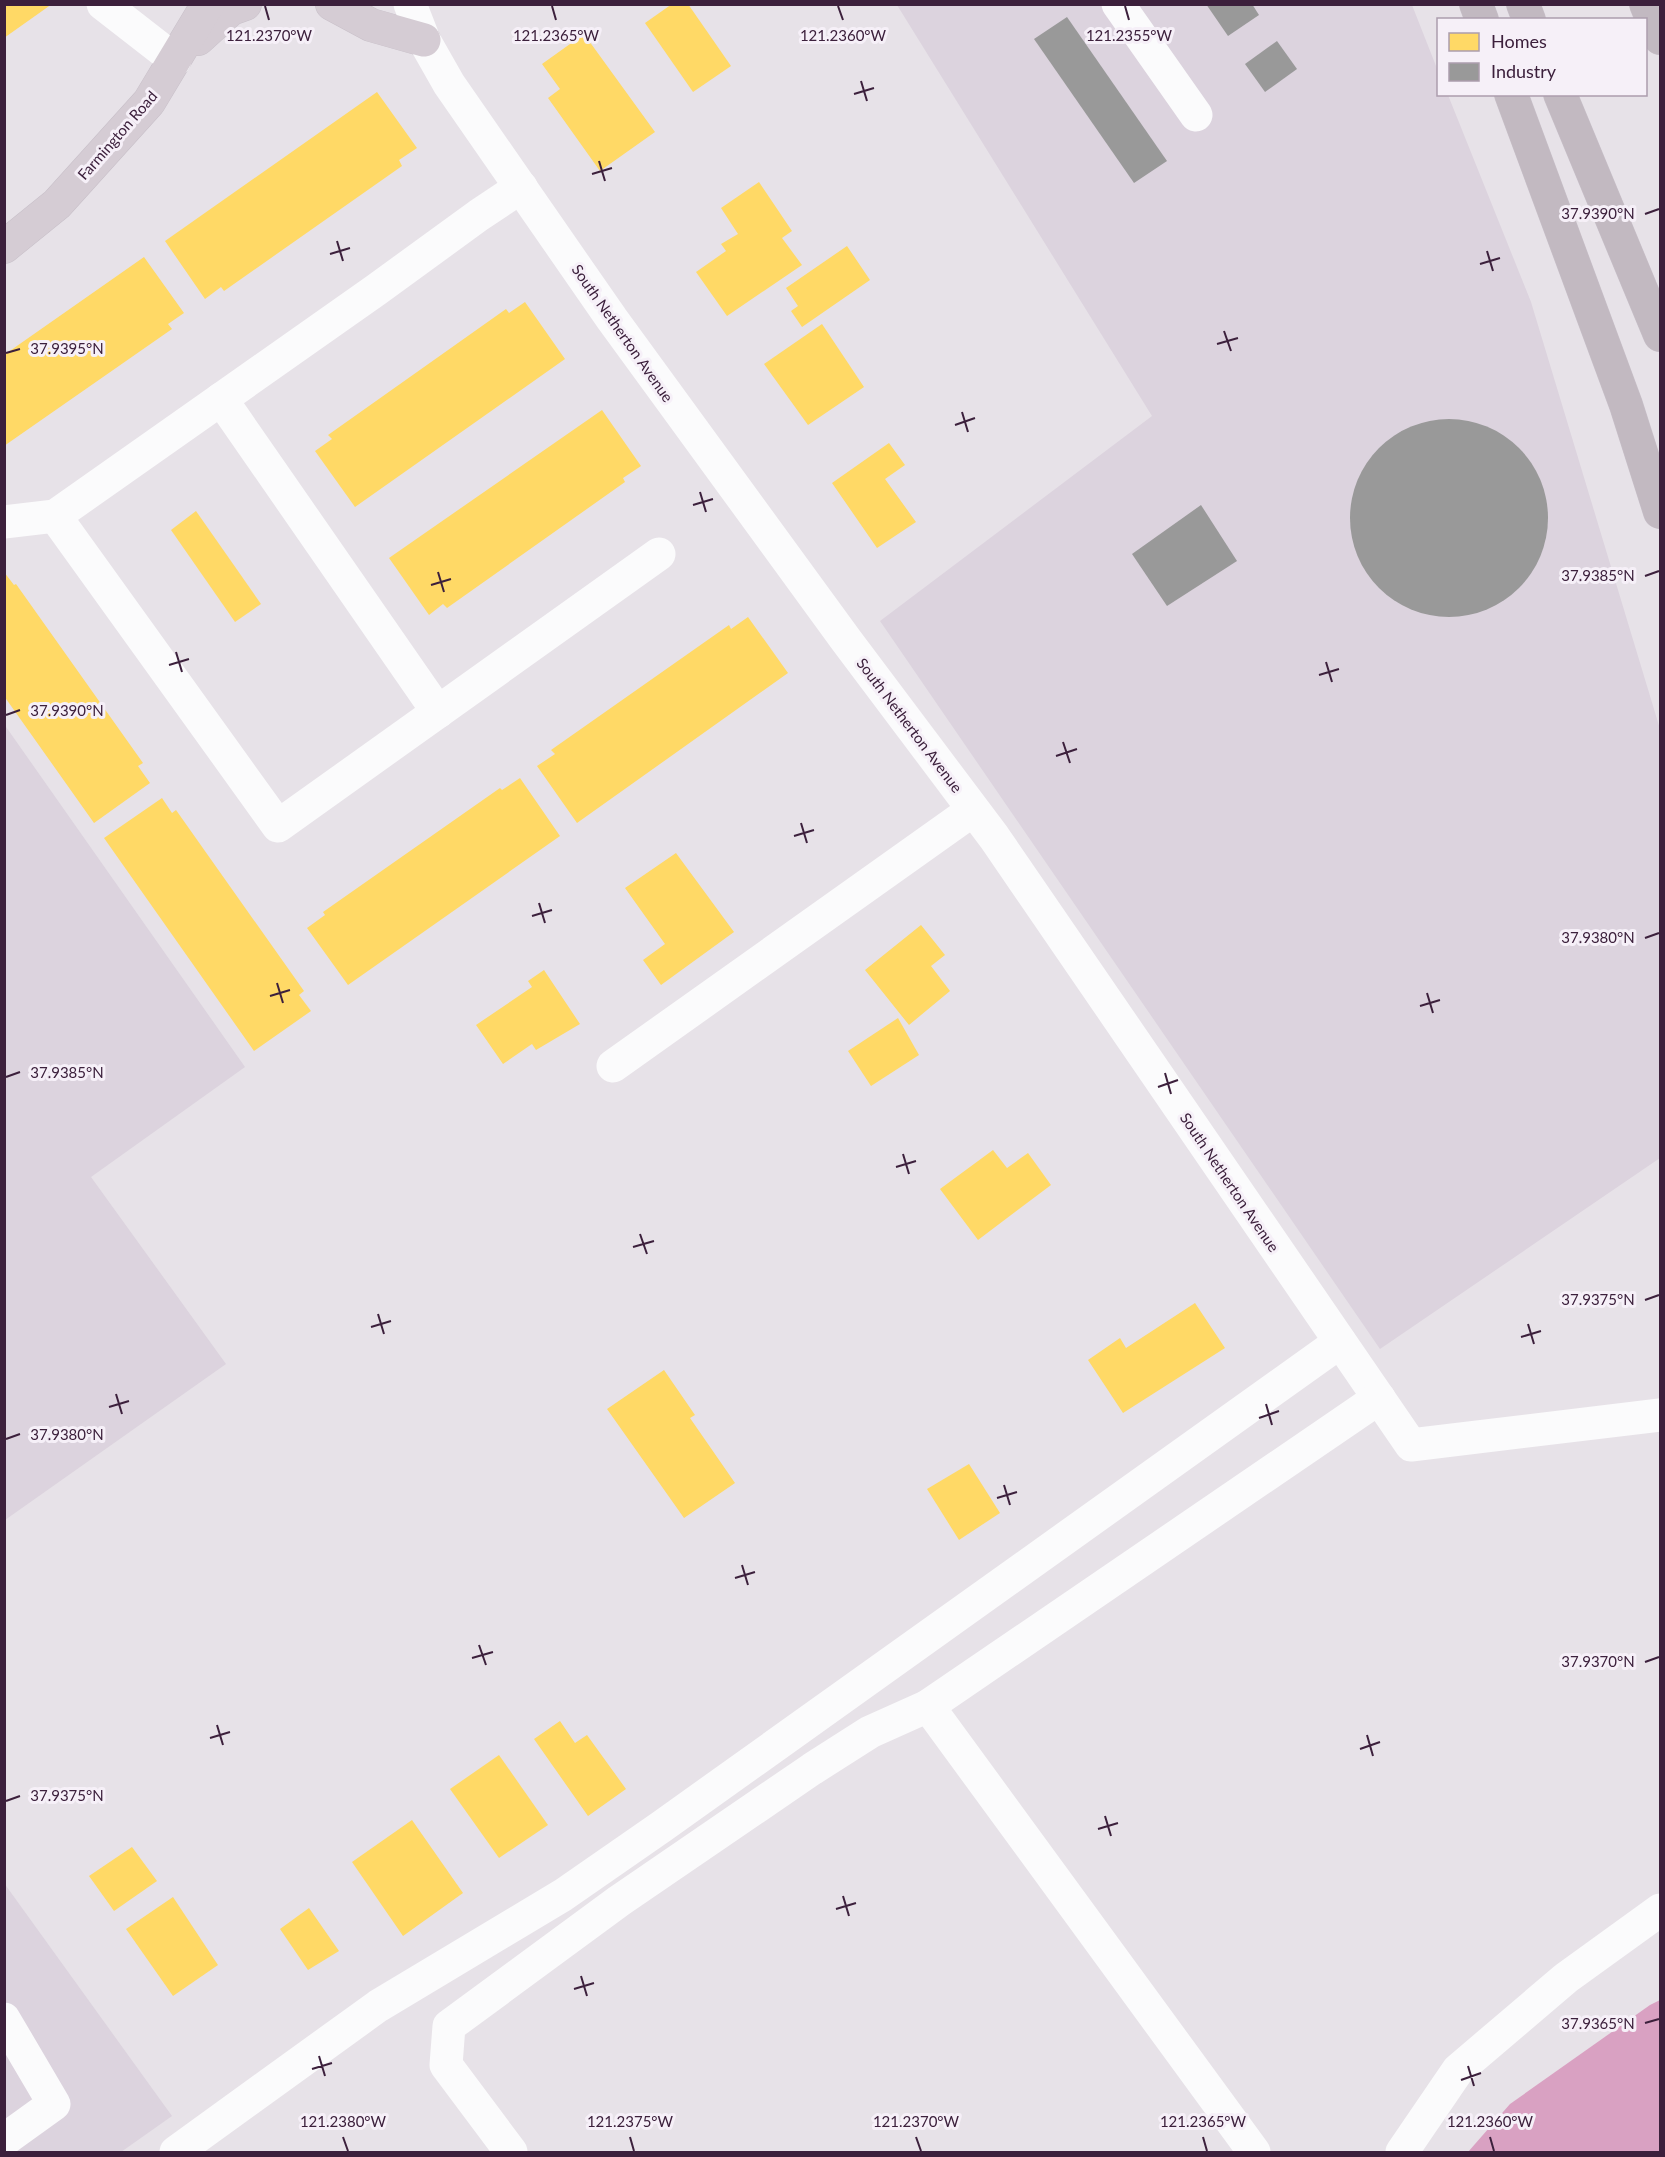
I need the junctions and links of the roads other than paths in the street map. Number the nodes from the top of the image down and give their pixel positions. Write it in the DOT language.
graph roads {
  1 [pos="104,4"];
  2 [pos="208,4"];
  3 [pos="245,4"];
  4 [pos="332,4"];
  5 [pos="410,4"];
  6 [pos="1118,4"];
  7 [pos="1646,4"];
  8 [pos="1660,38"];
  9 [pos="424,40"];
  10 [pos="175,60"];
  11 [pos="1512,96"];
  12 [pos="1561,96"];
  13 [pos="1196,115"];
  14 [pos="521,188"];
  15 [pos="4,247"];
  16 [pos="1660,335"];
  17 [pos="221,399"];
  18 [pos="1660,512"];
  19 [pos="55,516"];
  20 [pos="4,522"];
  21 [pos="658,554"];
  22 [pos="438,712"];
  23 [pos="974,810"];
  24 [pos="613,1066"];
  25 [pos="1340,1342"];
  26 [pos="1379,1398"];
  27 [pos="1660,1415"];
  28 [pos="928,1706"];
  29 [pos="1660,1910"];
  30 [pos="4,2019"];
  31 [pos="4,2140"];
  32 [pos="176,2152"];
  33 [pos="511,2152"];
  34 [pos="1254,2152"];
  35 [pos="1402,2152"];
  1 -- 10 [label="street"];
  2 -- 10 [label="main road, Farmington Road"];
  3 -- 10 [label="main road"];
  4 -- 9 [label="main road"];
  5 -- 9 [label="street, South Netherton Avenue"];
  6 -- 13 [label="street"];
  7 -- 8 [label="highway"];
  9 -- 14 [label="street, South Netherton Avenue"];
  10 -- 15 [label="main road, Farmington Road"];
  11 -- 18 [label="highway"];
  12 -- 16 [label="highway"];
  14 -- 17 [label="street"];
  14 -- 23 [label="street, South Netherton Avenue"];
  17 -- 19 [label="street"];
  17 -- 22 [label="street"];
  19 -- 20 [label="street"];
  19 -- 22 [label="street"];
  21 -- 22 [label="street"];
  23 -- 24 [label="street"];
  23 -- 25 [label="street, South Netherton Avenue"];
  25 -- 26 [label="street, South Netherton Avenue"];
  25 -- 32 [label="street"];
  26 -- 27 [label="street, South Netherton Avenue"];
  26 -- 28 [label="street"];
  28 -- 33 [label="street"];
  28 -- 34 [label="street"];
  29 -- 35 [label="street"];
  30 -- 31 [label="street"];
}
